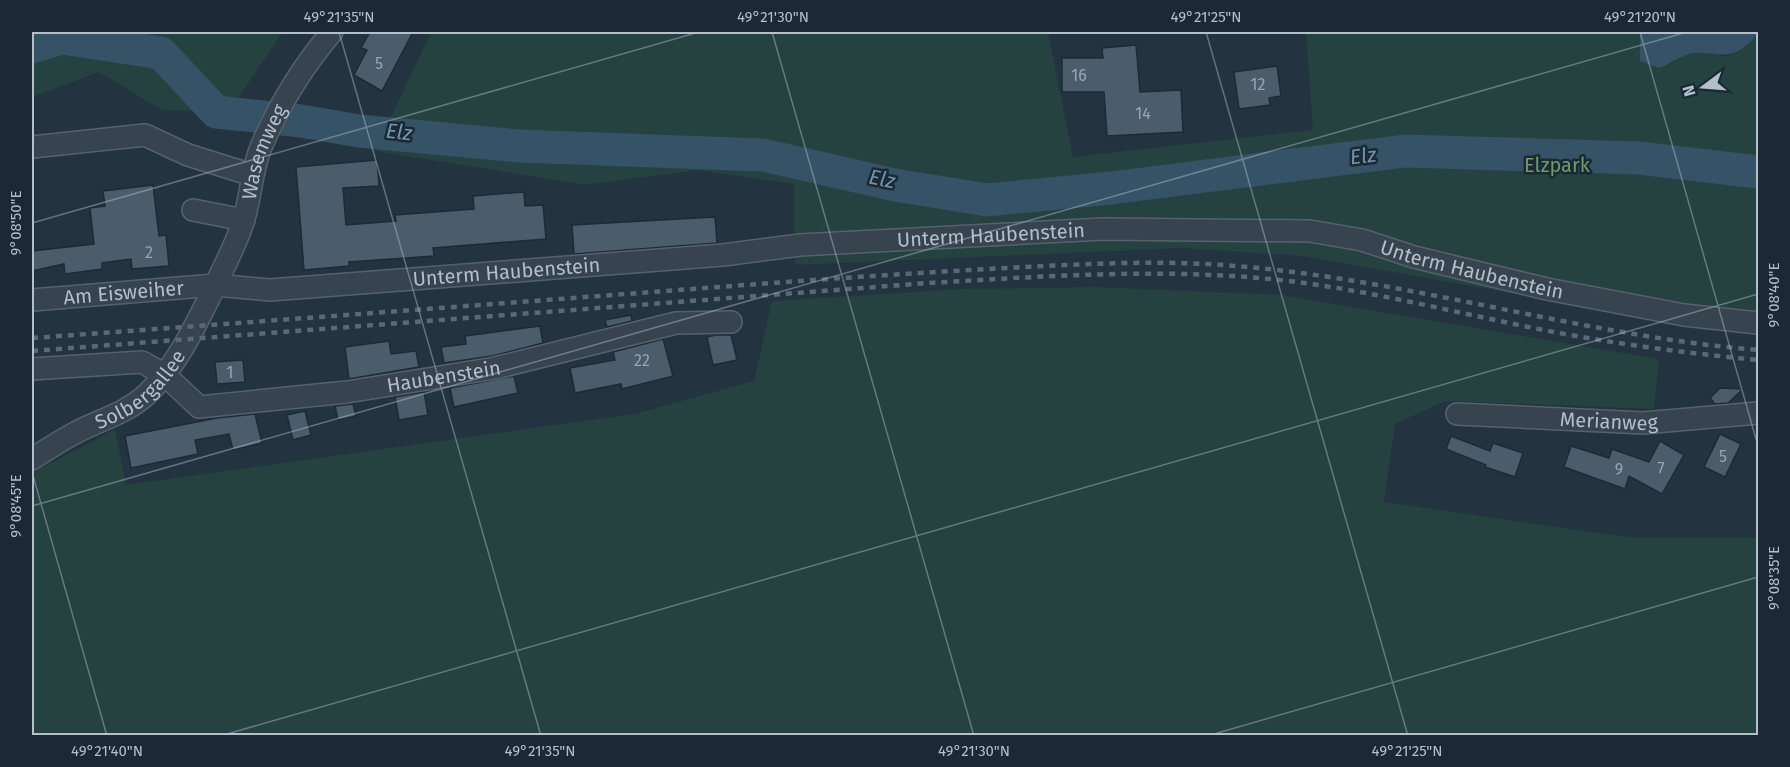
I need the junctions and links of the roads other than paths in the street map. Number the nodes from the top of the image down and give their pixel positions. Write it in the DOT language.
graph roads {
  1 [pos="332,32"];
  2 [pos="32,147"];
  3 [pos="252,175"];
  4 [pos="193,210"];
  5 [pos="244,220"];
  6 [pos="215,285"];
  7 [pos="32,300"];
  8 [pos="731,322"];
  9 [pos="1758,323"];
  10 [pos="32,369"];
  11 [pos="165,375"];
  12 [pos="1758,413"];
  13 [pos="1457,414"];
  14 [pos="32,459"];
  1 -- 3 [label="street, Wasemweg"];
  2 -- 3 [label="street"];
  3 -- 5 [label="street, Wasemweg"];
  4 -- 5 [label="street"];
  5 -- 6 [label="street, Wasemweg"];
  6 -- 7 [label="street, Am Eisweiher"];
  6 -- 9 [label="street, Unterm Haubenstein"];
  6 -- 11 [label="street, Solbergallee"];
  8 -- 11 [label="street, Haubenstein"];
  10 -- 11 [label="street, Haubenstein"];
  11 -- 14 [label="street, Solbergallee"];
  12 -- 13 [label="street, Merianweg"];
}
